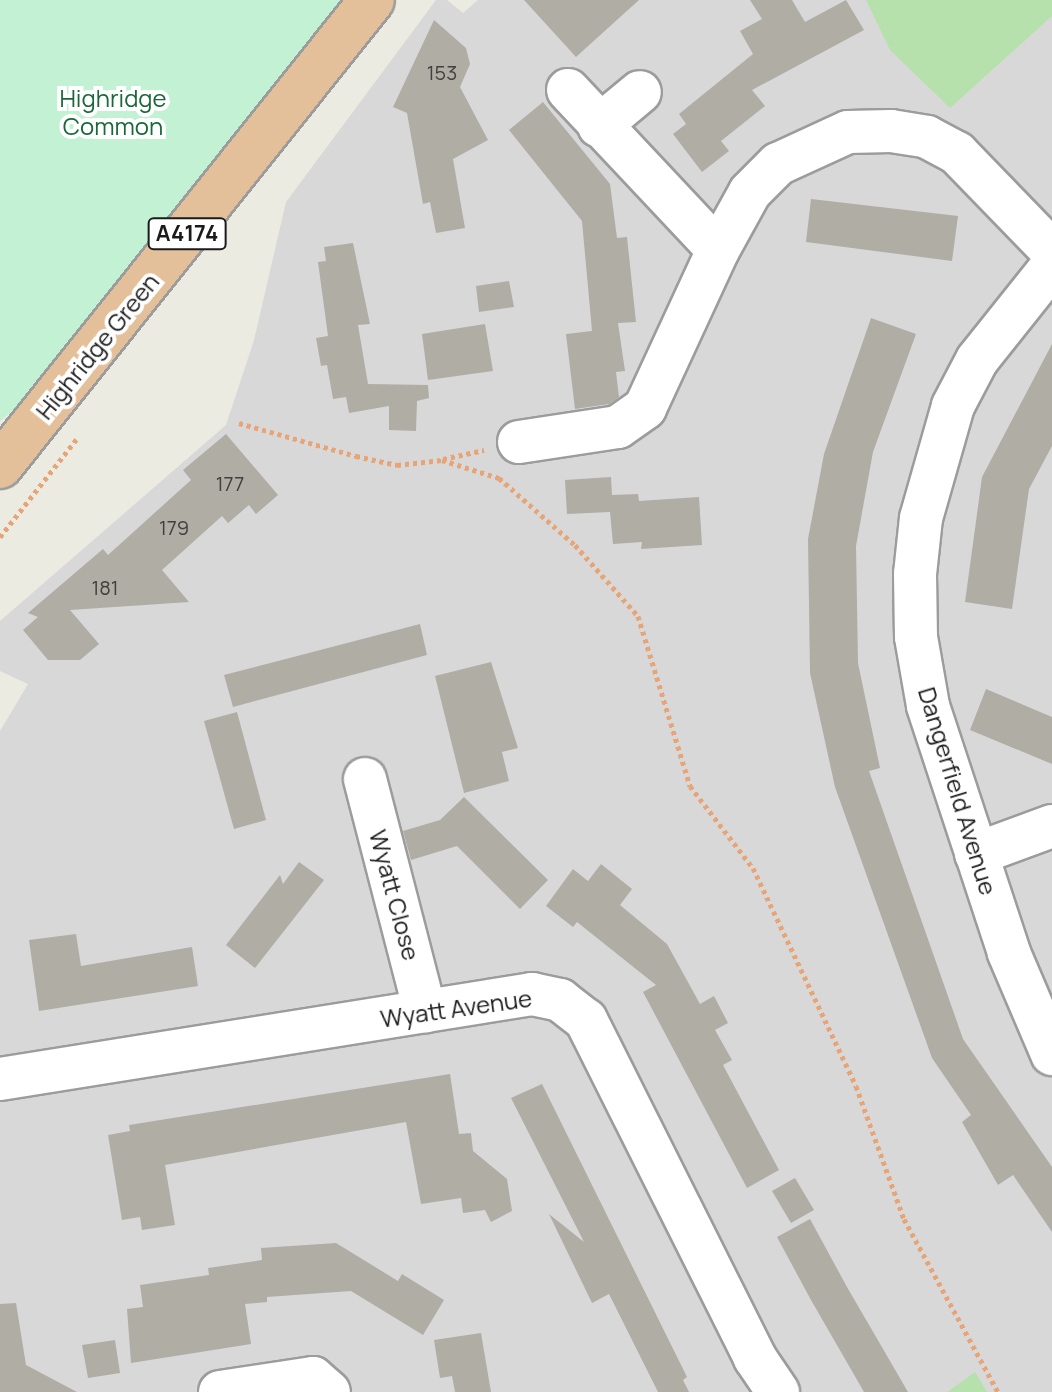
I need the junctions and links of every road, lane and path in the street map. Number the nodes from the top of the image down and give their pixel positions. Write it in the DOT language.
graph roads {
  1 [pos="372,0"];
  2 [pos="568,90"];
  3 [pos="640,92"];
  4 [pos="599,126"];
  5 [pos="718,250"];
  6 [pos="1052,251"];
  7 [pos="1052,266"];
  8 [pos="239,423"];
  9 [pos="519,442"];
  10 [pos="0,466"];
  11 [pos="365,779"];
  12 [pos="1052,826"];
  13 [pos="976,854"];
  14 [pos="425,1011"];
  15 [pos="1052,1054"];
  16 [pos="0,1079"];
  17 [pos="220,1392"];
  18 [pos="329,1392"];
  19 [pos="778,1392"];
  20 [pos="998,1392"];
  1 -- 10 [label="highway, Highridge Green / A4174"];
  2 -- 4 [label="street"];
  3 -- 4 [label="street"];
  4 -- 5 [label="street"];
  5 -- 6 [label="street"];
  5 -- 9 [label="street"];
  7 -- 13 [label="street, Dangerfield Avenue"];
  8 -- 20 [label="path"];
  11 -- 14 [label="street, Wyatt Close"];
  12 -- 13 [label="street"];
  13 -- 15 [label="street, Dangerfield Avenue"];
  14 -- 16 [label="street, Wyatt Avenue"];
  14 -- 19 [label="street, Wyatt Avenue"];
  17 -- 18 [label="street"];
}
